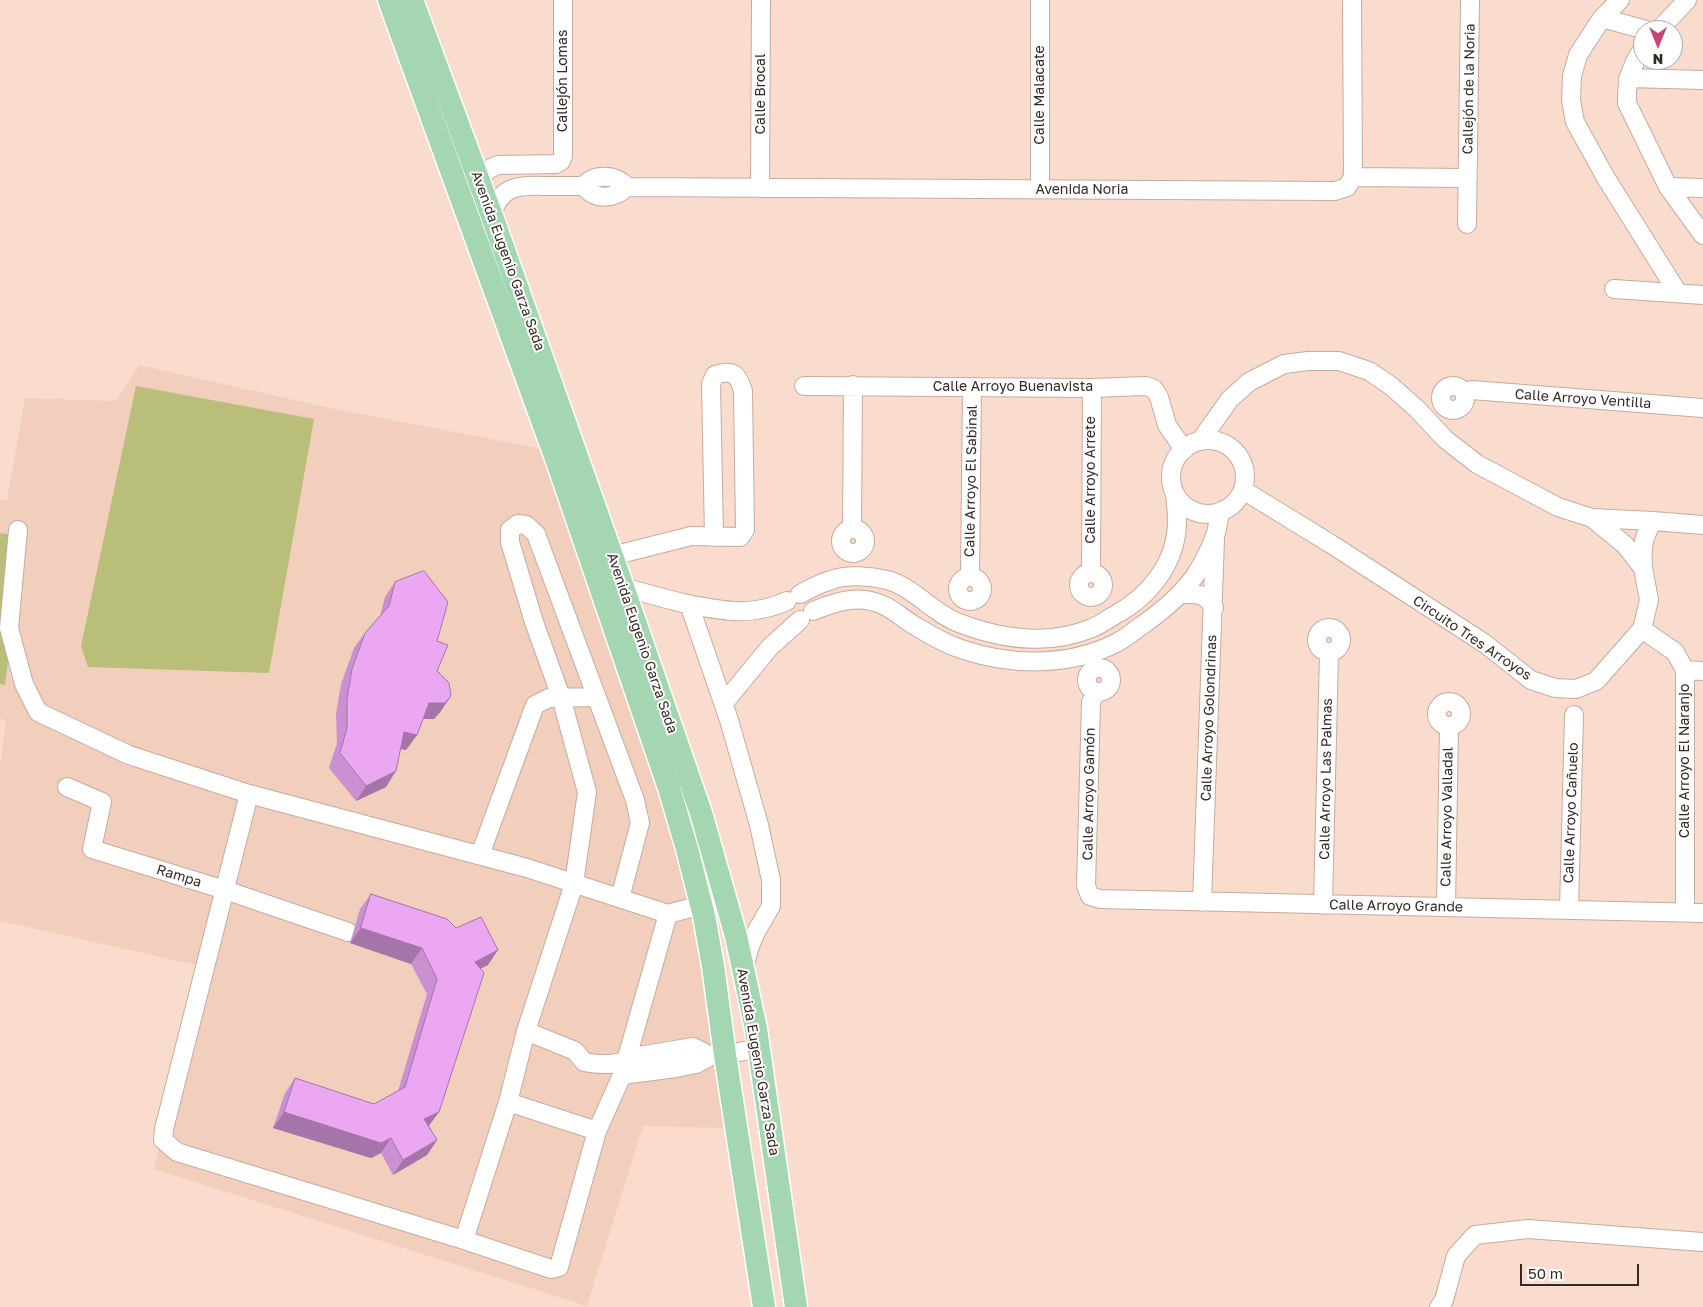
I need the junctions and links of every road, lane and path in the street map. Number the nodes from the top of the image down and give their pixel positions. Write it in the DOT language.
graph roads {
  1 [pos="389,0"];
  2 [pos="412,0"];
  3 [pos="564,0"];
  4 [pos="761,0"];
  5 [pos="1040,0"];
  6 [pos="1352,0"];
  7 [pos="1470,0"];
  8 [pos="1620,0"];
  9 [pos="1687,0"];
  10 [pos="1602,18"];
  11 [pos="1668,20"];
  12 [pos="1633,26"];
  13 [pos="1633,69"];
  14 [pos="1628,78"];
  15 [pos="1703,80"];
  16 [pos="1353,177"];
  17 [pos="1468,178"];
  18 [pos="479,182"];
  19 [pos="1668,187"];
  20 [pos="760,188"];
  21 [pos="1703,188"];
  22 [pos="1040,189"];
  23 [pos="492,216"];
  24 [pos="1467,224"];
  25 [pos="1703,235"];
  26 [pos="1614,288"];
  27 [pos="1678,293"];
  28 [pos="1703,295"];
  29 [pos="853,385"];
  30 [pos="804,386"];
  31 [pos="972,387"];
  32 [pos="1092,388"];
  33 [pos="1464,393"];
  34 [pos="1703,408"];
  35 [pos="1200,441"];
  36 [pos="1184,450"];
  37 [pos="1243,490"];
  38 [pos="1176,495"];
  39 [pos="1221,511"];
  40 [pos="1592,518"];
  41 [pos="1653,521"];
  42 [pos="1703,526"];
  43 [pos="852,528"];
  44 [pos="18,530"];
  45 [pos="1216,534"];
  46 [pos="714,537"];
  47 [pos="612,556"];
  48 [pos="1643,568"];
  49 [pos="1091,572"];
  50 [pos="970,576"];
  51 [pos="623,587"];
  52 [pos="1180,594"];
  53 [pos="689,604"];
  54 [pos="1214,608"];
  55 [pos="762,610"];
  56 [pos="1642,629"];
  57 [pos="780,639"];
  58 [pos="1329,653"];
  59 [pos="1685,670"];
  60 [pos="1703,671"];
  61 [pos="1096,692"];
  62 [pos="561,698"];
  63 [pos="596,698"];
  64 [pos="724,703"];
  65 [pos="1574,715"];
  66 [pos="1449,726"];
  67 [pos="67,787"];
  68 [pos="249,794"];
  69 [pos="480,855"];
  70 [pos="574,884"];
  71 [pos="225,890"];
  72 [pos="1090,896"];
  73 [pos="620,898"];
  74 [pos="1202,902"];
  75 [pos="701,905"];
  76 [pos="1323,905"];
  77 [pos="1446,907"];
  78 [pos="1569,910"];
  79 [pos="1685,912"];
  80 [pos="1703,913"];
  81 [pos="668,914"];
  82 [pos="348,932"];
  83 [pos="744,971"];
  84 [pos="526,1031"];
  85 [pos="759,1049"];
  86 [pos="718,1056"];
  87 [pos="624,1068"];
  88 [pos="508,1102"];
  89 [pos="597,1131"];
  90 [pos="464,1240"];
  91 [pos="1703,1242"];
  92 [pos="764,1307"];
  93 [pos="796,1307"];
  94 [pos="1439,1307"];
  1 -- 75 [label="main road, Avenida Eugenio Garza Sada"];
  2 -- 18 [label="main road, Avenida Eugenio Garza Sada"];
  3 -- 18 [label="street, Callejón Lomas"];
  4 -- 20 [label="street, Calle Brocal"];
  5 -- 22 [label="street, Calle Malacate"];
  6 -- 16 [label="street"];
  7 -- 17 [label="street, Callejón de la Noria"];
  8 -- 10 [label="street"];
  9 -- 11 [label="street"];
  10 -- 12 [label="street"];
  10 -- 27 [label="street"];
  13 -- 14 [label="street"];
  14 -- 15 [label="street"];
  14 -- 19 [label="street"];
  16 -- 17 [label="street"];
  16 -- 22 [label="street, Avenida Noria"];
  17 -- 24 [label="street, Callejón de la Noria"];
  18 -- 23 [label="main road, Avenida Eugenio Garza Sada"];
  19 -- 21 [label="street"];
  19 -- 25 [label="street"];
  20 -- 22 [label="street, Avenida Noria"];
  20 -- 23 [label="street, Avenida Noria"];
  23 -- 47 [label="main road, Avenida Eugenio Garza Sada"];
  26 -- 27 [label="street"];
  27 -- 28 [label="street"];
  29 -- 30 [label="street, Calle Arroyo Buenavista"];
  29 -- 31 [label="street, Calle Arroyo Buenavista"];
  29 -- 43 [label="street"];
  31 -- 32 [label="street, Calle Arroyo Buenavista"];
  31 -- 50 [label="street, Calle Arroyo El Sabinal"];
  32 -- 36 [label="street, Calle Arroyo Buenavista"];
  32 -- 49 [label="street, Calle Arroyo Arrete"];
  33 -- 34 [label="street, Calle Arroyo Ventilla"];
  35 -- 36 [label="street, Circuito Tres Arroyos"];
  35 -- 37 [label="street"];
  35 -- 40 [label="street, Circuito Tres Arroyos"];
  36 -- 38 [label="street"];
  37 -- 39 [label="street"];
  37 -- 56 [label="street, Circuito Tres Arroyos"];
  38 -- 39 [label="street"];
  38 -- 55 [label="street"];
  39 -- 45 [label="street"];
  40 -- 41 [label="street"];
  40 -- 48 [label="street, Circuito Tres Arroyos"];
  41 -- 42 [label="street"];
  41 -- 48 [label="street, Circuito Tres Arroyos"];
  44 -- 68 [label="street"];
  45 -- 52 [label="street"];
  45 -- 54 [label="street, Calle Arroyo Golondrinas"];
  46 -- 46 [label="street"];
  46 -- 47 [label="street"];
  47 -- 51 [label="main road, Avenida Eugenio Garza Sada"];
  48 -- 56 [label="street, Circuito Tres Arroyos"];
  51 -- 53 [label="street"];
  51 -- 83 [label="main road, Avenida Eugenio Garza Sada"];
  52 -- 54 [label="street"];
  52 -- 57 [label="street"];
  53 -- 55 [label="street"];
  53 -- 64 [label="street"];
  54 -- 74 [label="street, Calle Arroyo Golondrinas"];
  55 -- 57 [label="street"];
  56 -- 59 [label="street, Calle Arroyo El Naranjo"];
  57 -- 64 [label="street"];
  58 -- 76 [label="street, Calle Arroyo Las Palmas"];
  59 -- 60 [label="street"];
  59 -- 79 [label="street, Calle Arroyo El Naranjo"];
  61 -- 72 [label="street, Calle Arroyo Gamón"];
  62 -- 63 [label="street"];
  62 -- 63 [label="street"];
  62 -- 69 [label="street"];
  62 -- 70 [label="street"];
  63 -- 73 [label="street"];
  64 -- 83 [label="street"];
  65 -- 78 [label="street, Calle Arroyo Cañuelo"];
  66 -- 77 [label="street, Calle Arroyo Valladal"];
  67 -- 71 [label="street, Rampa"];
  68 -- 69 [label="street"];
  68 -- 71 [label="street"];
  69 -- 70 [label="street"];
  70 -- 73 [label="street"];
  70 -- 84 [label="street"];
  71 -- 82 [label="street, Rampa"];
  71 -- 90 [label="street"];
  72 -- 74 [label="street, Calle Arroyo Grande"];
  73 -- 81 [label="street"];
  74 -- 76 [label="street, Calle Arroyo Grande"];
  75 -- 81 [label="street"];
  75 -- 86 [label="main road, Avenida Eugenio Garza Sada"];
  76 -- 77 [label="street, Calle Arroyo Grande"];
  77 -- 78 [label="street, Calle Arroyo Grande"];
  78 -- 79 [label="street, Calle Arroyo Grande"];
  79 -- 80 [label="street, Calle Arroyo Grande"];
  81 -- 87 [label="street"];
  83 -- 85 [label="main road, Avenida Eugenio Garza Sada"];
  84 -- 87 [label="street"];
  84 -- 88 [label="street"];
  85 -- 86 [label="street"];
  85 -- 93 [label="main road, Avenida Eugenio Garza Sada"];
  86 -- 87 [label="street"];
  86 -- 92 [label="main road, Avenida Eugenio Garza Sada"];
  87 -- 89 [label="street"];
  88 -- 89 [label="street"];
  88 -- 90 [label="street"];
  89 -- 90 [label="street"];
  91 -- 94 [label="street"];
}
